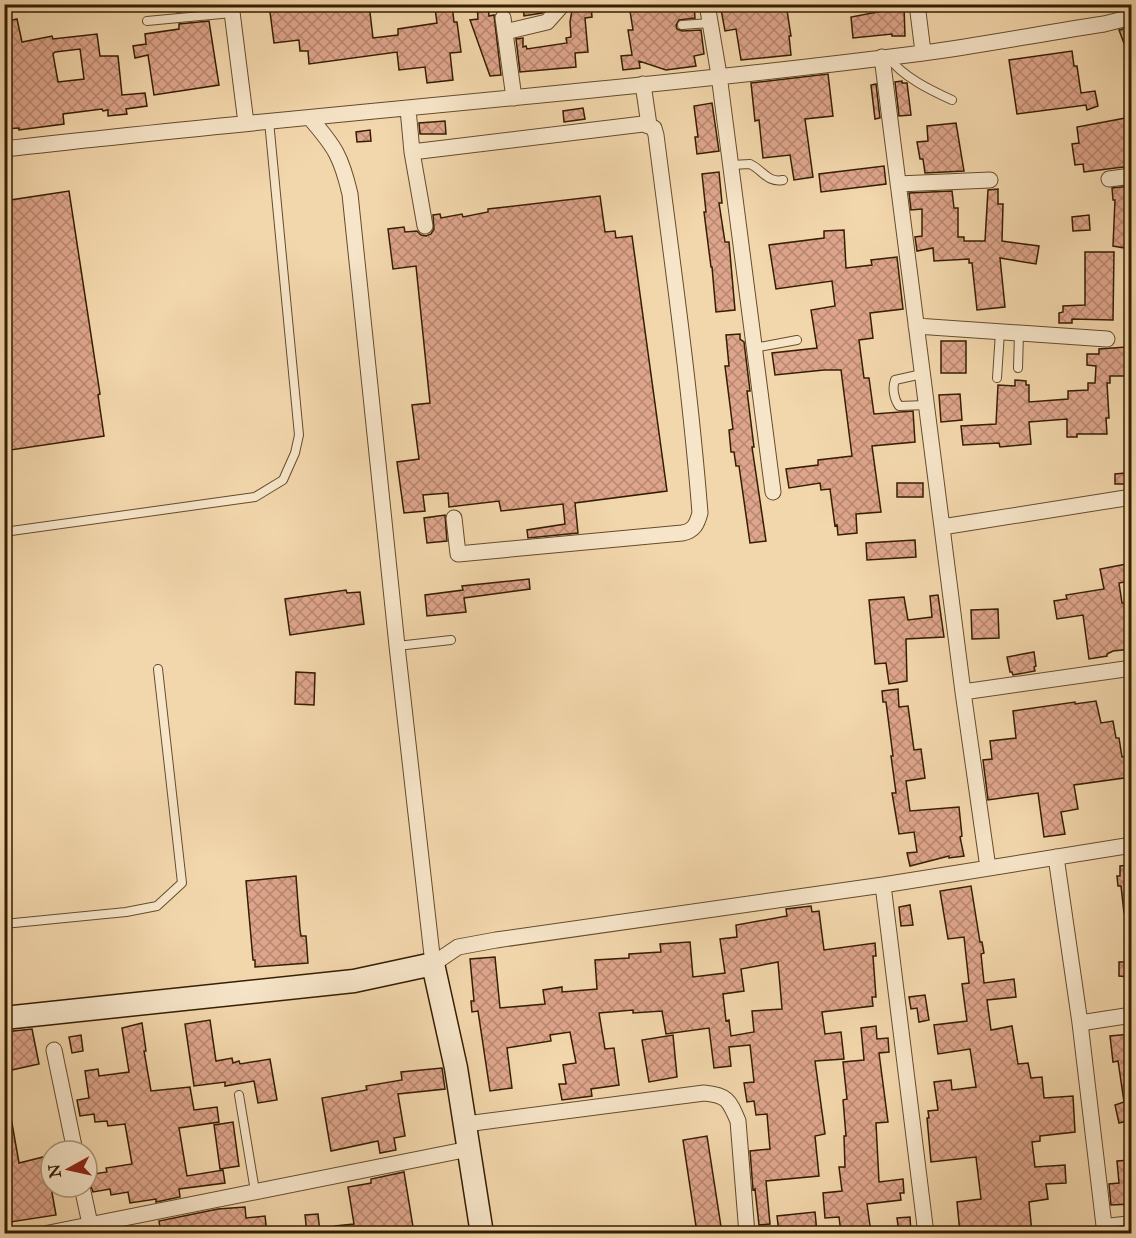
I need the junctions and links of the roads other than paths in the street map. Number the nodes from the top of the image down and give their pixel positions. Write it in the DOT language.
graph roads {
  1 [pos="563,4"];
  2 [pos="707,4"];
  3 [pos="917,4"];
  4 [pos="232,9"];
  5 [pos="1131,17"];
  6 [pos="147,21"];
  7 [pos="710,23"];
  8 [pos="682,25"];
  9 [pos="923,52"];
  10 [pos="884,56"];
  11 [pos="719,75"];
  12 [pos="643,84"];
  13 [pos="514,98"];
  14 [pos="952,100"];
  15 [pos="408,109"];
  16 [pos="310,118"];
  17 [pos="268,121"];
  18 [pos="246,123"];
  19 [pos="649,125"];
  20 [pos="4,149"];
  21 [pos="412,152"];
  22 [pos="730,165"];
  23 [pos="1131,176"];
  24 [pos="1109,179"];
  25 [pos="783,180"];
  26 [pos="990,180"];
  27 [pos="898,184"];
  28 [pos="425,226"];
  29 [pos="916,326"];
  30 [pos="1000,332"];
  31 [pos="1019,333"];
  32 [pos="1107,339"];
  33 [pos="797,340"];
  34 [pos="754,348"];
  35 [pos="1017,368"];
  36 [pos="922,374"];
  37 [pos="998,378"];
  38 [pos="926,405"];
  39 [pos="773,492"];
  40 [pos="1131,497"];
  41 [pos="454,518"];
  42 [pos="942,527"];
  43 [pos="4,532"];
  44 [pos="451,640"];
  45 [pos="397,646"];
  46 [pos="1131,668"];
  47 [pos="158,669"];
  48 [pos="963,692"];
  49 [pos="1131,846"];
  50 [pos="1056,857"];
  51 [pos="988,868"];
  52 [pos="883,885"];
  53 [pos="4,924"];
  54 [pos="434,964"];
  55 [pos="1131,1015"];
  56 [pos="4,1018"];
  57 [pos="1080,1023"];
  58 [pos="54,1050"];
  59 [pos="239,1095"];
  60 [pos="466,1124"];
  61 [pos="73,1139"];
  62 [pos="469,1149"];
  63 [pos="255,1191"];
  64 [pos="85,1199"];
  65 [pos="1131,1220"];
  66 [pos="90,1224"];
  67 [pos="1105,1228"];
  68 [pos="44,1233"];
  69 [pos="482,1233"];
  70 [pos="747,1233"];
  71 [pos="926,1233"];
  1 -- 13 [label="street"];
  2 -- 7 [label="street"];
  3 -- 9 [label="street"];
  4 -- 6 [label="lane"];
  4 -- 18 [label="street"];
  5 -- 9 [label="street"];
  7 -- 8 [label="lane"];
  7 -- 11 [label="street"];
  9 -- 10 [label="street"];
  10 -- 11 [label="street"];
  10 -- 14 [label="lane"];
  10 -- 27 [label="street"];
  11 -- 12 [label="street"];
  11 -- 22 [label="street"];
  12 -- 13 [label="street"];
  12 -- 19 [label="street"];
  13 -- 15 [label="street"];
  15 -- 16 [label="street"];
  15 -- 21 [label="street"];
  16 -- 17 [label="street"];
  16 -- 45 [label="street"];
  17 -- 18 [label="street"];
  17 -- 43 [label="lane"];
  18 -- 20 [label="street"];
  19 -- 21 [label="street"];
  19 -- 41 [label="street"];
  21 -- 28 [label="street"];
  22 -- 25 [label="lane"];
  22 -- 34 [label="street"];
  23 -- 24 [label="street"];
  26 -- 27 [label="street"];
  27 -- 29 [label="street"];
  29 -- 30 [label="street"];
  29 -- 36 [label="street"];
  30 -- 31 [label="street"];
  30 -- 37 [label="lane"];
  31 -- 32 [label="street"];
  31 -- 35 [label="lane"];
  33 -- 34 [label="lane"];
  34 -- 39 [label="street"];
  36 -- 38 [label="street"];
  36 -- 38 [label="lane"];
  38 -- 42 [label="street"];
  40 -- 42 [label="street"];
  42 -- 48 [label="street"];
  44 -- 45 [label="lane"];
  45 -- 54 [label="street"];
  46 -- 48 [label="street"];
  47 -- 53 [label="lane"];
  48 -- 51 [label="street"];
  49 -- 50 [label="street"];
  50 -- 51 [label="street"];
  50 -- 57 [label="street"];
  51 -- 52 [label="street"];
  52 -- 54 [label="street"];
  52 -- 71 [label="street"];
  54 -- 56 [label="street"];
  54 -- 60 [label="street"];
  55 -- 57 [label="street"];
  57 -- 67 [label="street"];
  58 -- 61 [label="street"];
  59 -- 63 [label="lane"];
  60 -- 62 [label="street"];
  60 -- 70 [label="street"];
  62 -- 63 [label="street"];
  62 -- 69 [label="street"];
  63 -- 66 [label="street"];
  64 -- 66 [label="street"];
  65 -- 67 [label="lane"];
  66 -- 68 [label="street"];
}
